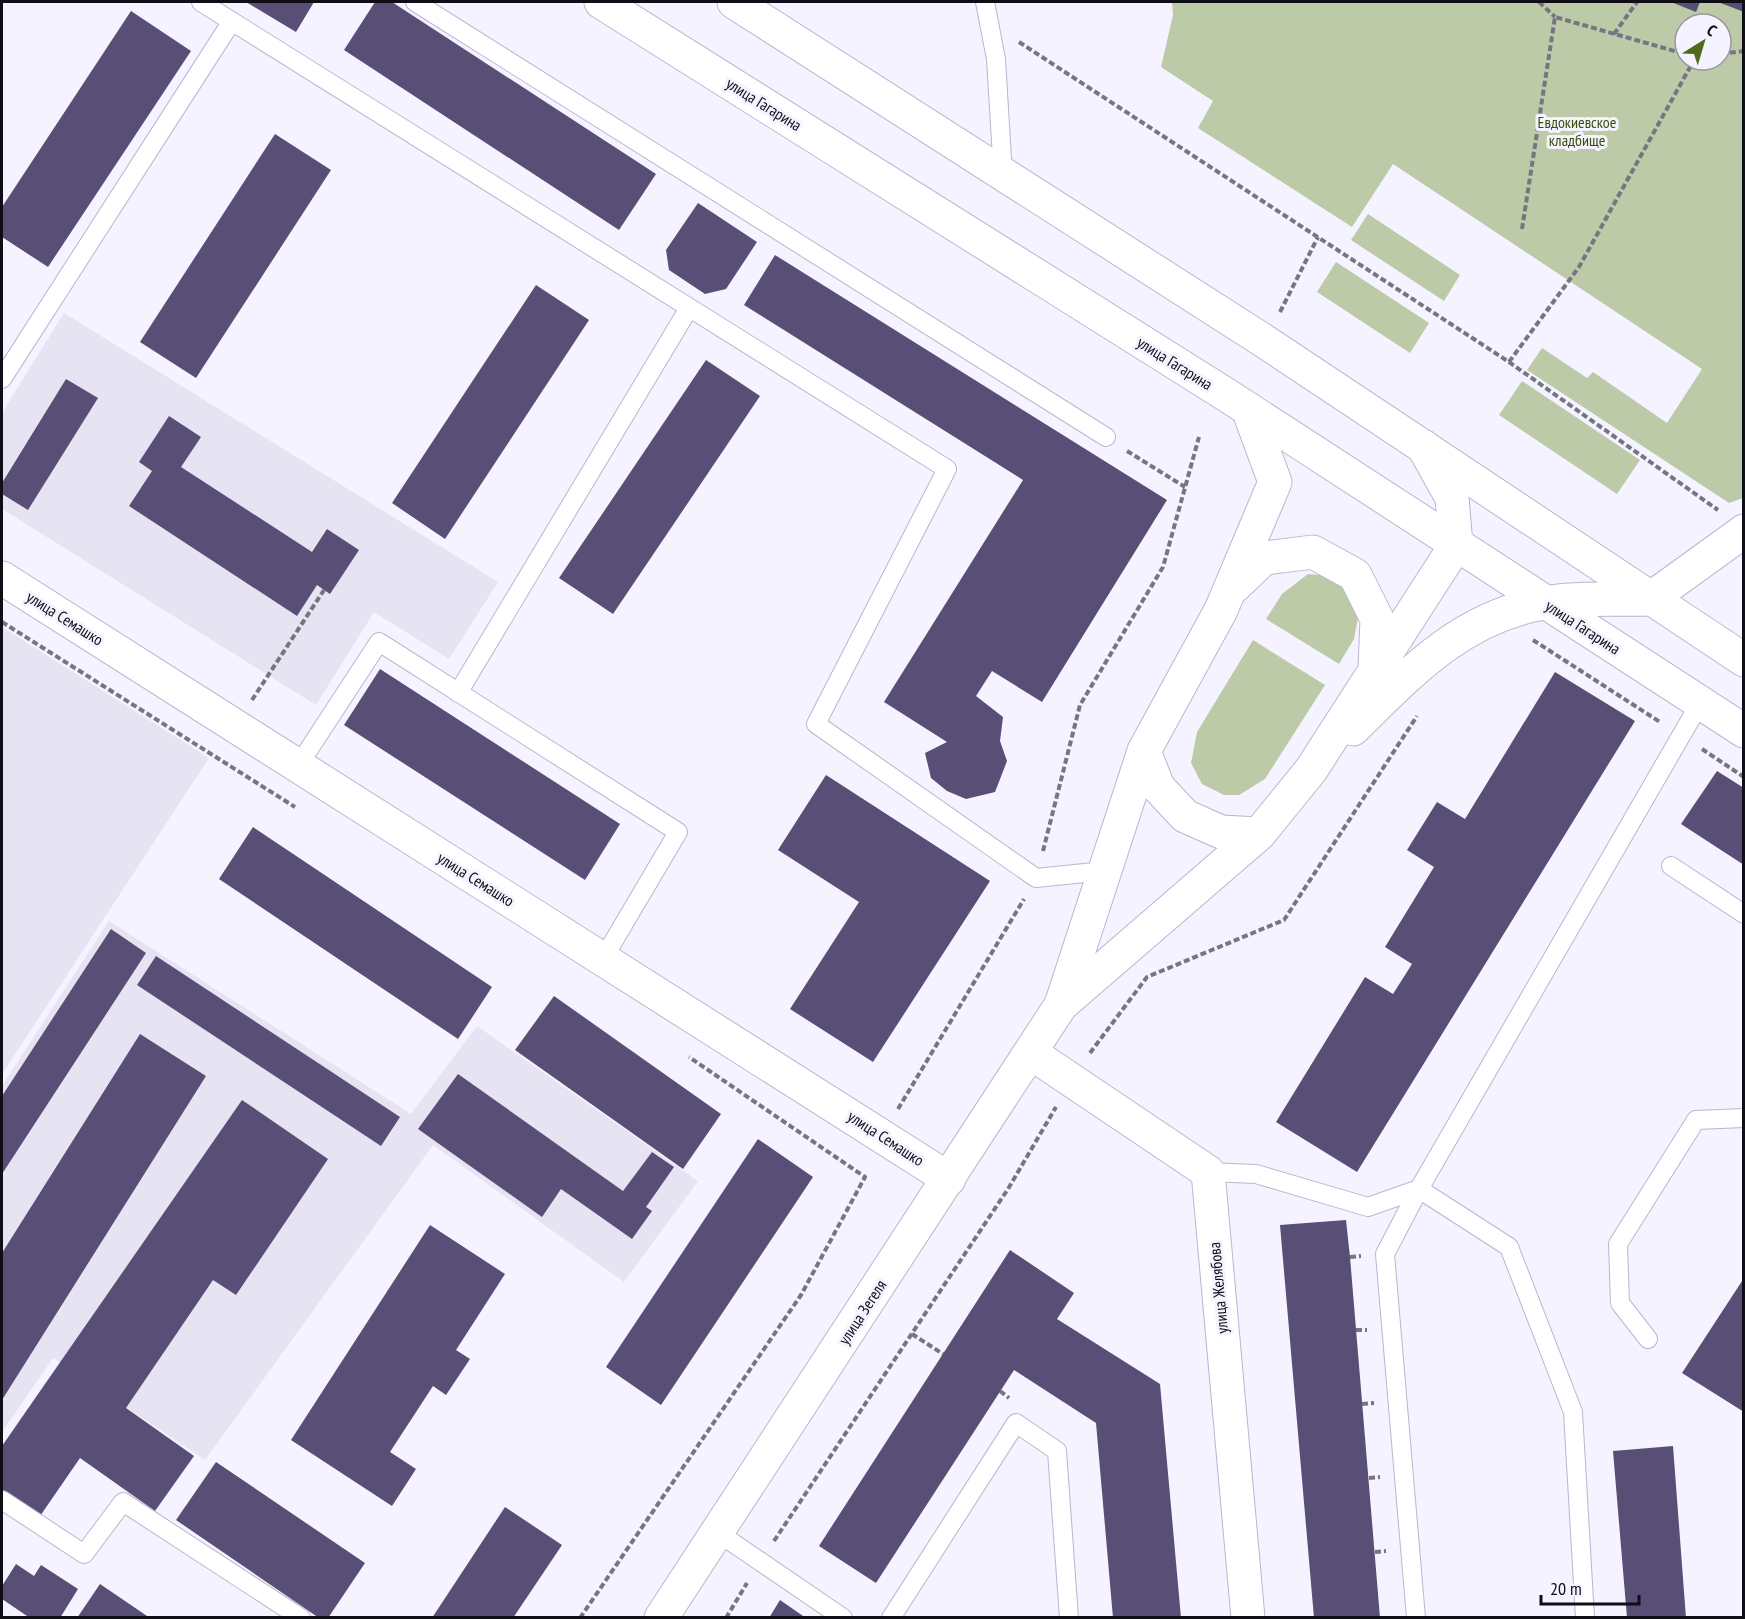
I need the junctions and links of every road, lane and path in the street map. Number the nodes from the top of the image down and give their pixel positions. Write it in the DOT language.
graph roads {
  1 [pos="201,2"];
  2 [pos="416,2"];
  3 [pos="602,2"];
  4 [pos="734,2"];
  5 [pos="985,2"];
  6 [pos="1539,2"];
  7 [pos="1636,2"];
  8 [pos="1555,17"];
  9 [pos="232,21"];
  10 [pos="988,22"];
  11 [pos="1614,34"];
  12 [pos="1673,51"];
  13 [pos="1687,72"];
  14 [pos="1004,175"];
  15 [pos="1522,230"];
  16 [pos="1318,237"];
  17 [pos="689,308"];
  18 [pos="1279,314"];
  19 [pos="1509,362"];
  20 [pos="2,379"];
  21 [pos="1248,409"];
  22 [pos="1106,437"];
  23 [pos="1198,437"];
  24 [pos="1423,446"];
  25 [pos="1185,487"];
  26 [pos="1734,523"];
  27 [pos="1456,545"];
  28 [pos="1163,567"];
  29 [pos="2,578"];
  30 [pos="324,590"];
  31 [pos="1230,591"];
  32 [pos="1650,599"];
  33 [pos="1545,603"];
  34 [pos="2,622"];
  35 [pos="1532,639"];
  36 [pos="1743,660"];
  37 [pos="1375,671"];
  38 [pos="458,693"];
  39 [pos="1700,703"];
  40 [pos="1420,712"];
  41 [pos="235,726"];
  42 [pos="1743,731"];
  43 [pos="1681,736"];
  44 [pos="1144,751"];
  45 [pos="298,766"];
  46 [pos="1311,770"];
  47 [pos="1743,777"];
  48 [pos="304,812"];
  49 [pos="1259,834"];
  50 [pos="1671,866"];
  51 [pos="1104,871"];
  52 [pos="1743,914"];
  53 [pos="603,959"];
  54 [pos="1061,1005"];
  55 [pos="1031,1053"];
  56 [pos="685,1054"];
  57 [pos="1072,1080"];
  58 [pos="1743,1118"];
  59 [pos="1208,1172"];
  60 [pos="950,1179"];
  61 [pos="1419,1189"];
  62 [pos="912,1334"];
  63 [pos="1648,1339"];
  64 [pos="943,1354"];
  65 [pos="2,1500"];
  66 [pos="717,1532"];
  67 [pos="761,1562"];
  68 [pos="301,1617"];
  69 [pos="580,1617"];
  70 [pos="661,1617"];
  71 [pos="726,1617"];
  72 [pos="843,1617"];
  73 [pos="891,1617"];
  74 [pos="1069,1617"];
  75 [pos="1248,1617"];
  76 [pos="1416,1617"];
  77 [pos="1585,1617"];
  1 -- 9 [label="lane"];
  2 -- 22 [label="lane"];
  3 -- 21 [label="main road, улица Гагарина"];
  4 -- 14 [label="main road"];
  5 -- 10 [label="lane"];
  6 -- 8 [label="path"];
  7 -- 11 [label="path"];
  8 -- 11 [label="path"];
  8 -- 15 [label="path"];
  9 -- 17 [label="lane"];
  9 -- 20 [label="lane"];
  10 -- 14 [label="lane"];
  10 -- 16 [label="path"];
  11 -- 12 [label="path"];
  13 -- 19 [label="path"];
  14 -- 24 [label="main road"];
  16 -- 18 [label="path"];
  16 -- 19 [label="path"];
  17 -- 38 [label="lane"];
  17 -- 51 [label="lane"];
  19 -- 26 [label="path"];
  21 -- 27 [label="main road, улица Гагарина"];
  21 -- 31 [label="main road"];
  22 -- 25 [label="path"];
  23 -- 25 [label="path"];
  24 -- 27 [label="main road"];
  24 -- 32 [label="main road"];
  25 -- 28 [label="path"];
  26 -- 32 [label="main road"];
  27 -- 33 [label="main road, улица Гагарина"];
  27 -- 37 [label="main road"];
  29 -- 41 [label="main road, улица Семашко"];
  30 -- 41 [label="path"];
  31 -- 37 [label="main road"];
  31 -- 44 [label="main road"];
  32 -- 33 [label="main road"];
  32 -- 36 [label="main road"];
  33 -- 39 [label="main road, улица Гагарина"];
  33 -- 46 [label="main road"];
  34 -- 48 [label="path"];
  35 -- 43 [label="path"];
  37 -- 46 [label="main road"];
  38 -- 45 [label="lane"];
  38 -- 53 [label="lane"];
  39 -- 42 [label="main road, улица Гагарина"];
  39 -- 43 [label="lane"];
  40 -- 57 [label="path"];
  41 -- 45 [label="main road, улица Семашко"];
  43 -- 47 [label="path"];
  43 -- 61 [label="lane"];
  44 -- 49 [label="main road"];
  44 -- 51 [label="main road"];
  45 -- 53 [label="main road, улица Семашко"];
  46 -- 49 [label="main road"];
  49 -- 54 [label="main road"];
  50 -- 52 [label="lane"];
  51 -- 54 [label="main road"];
  53 -- 60 [label="main road, улица Семашко"];
  54 -- 55 [label="main road, улица Зегеля"];
  55 -- 57 [label="main road"];
  55 -- 60 [label="main road, улица Зегеля"];
  56 -- 69 [label="path"];
  57 -- 59 [label="main road"];
  57 -- 62 [label="path"];
  58 -- 63 [label="lane"];
  59 -- 61 [label="lane"];
  59 -- 75 [label="main road, улица Желябова"];
  60 -- 66 [label="main road, улица Зегеля"];
  61 -- 76 [label="lane"];
  61 -- 77 [label="lane"];
  62 -- 64 [label="path"];
  62 -- 67 [label="path"];
  65 -- 68 [label="lane"];
  66 -- 67 [label="lane"];
  66 -- 70 [label="main road, улица Зегеля"];
  67 -- 71 [label="path"];
  67 -- 72 [label="lane"];
  73 -- 74 [label="lane"];
}
